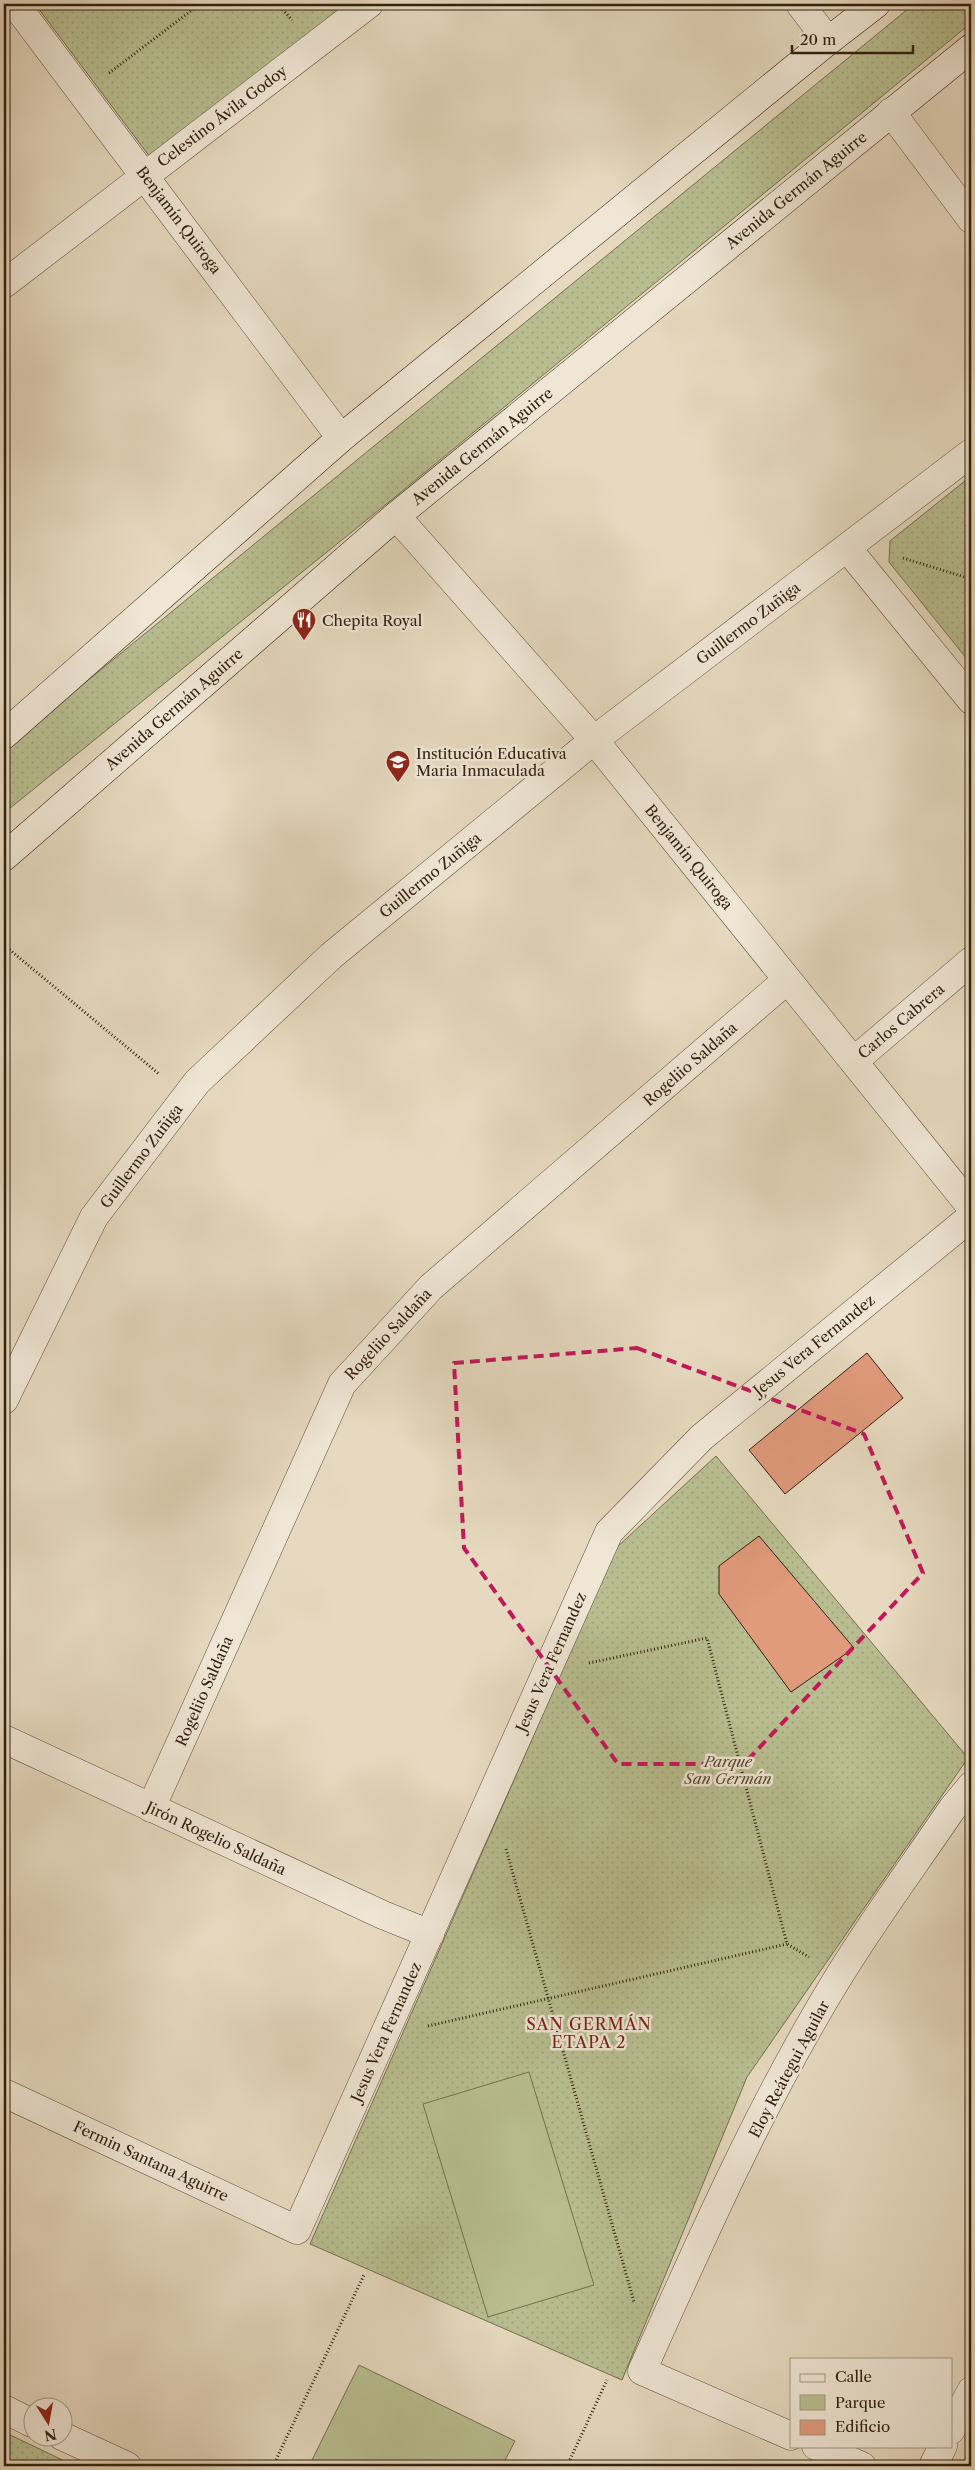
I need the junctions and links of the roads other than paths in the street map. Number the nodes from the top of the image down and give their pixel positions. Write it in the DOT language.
graph roads {
  1 [pos="16,4"];
  2 [pos="370,4"];
  3 [pos="800,4"];
  4 [pos="876,4"];
  5 [pos="828,41"];
  6 [pos="971,48"];
  7 [pos="890,112"];
  8 [pos="145,175"];
  9 [pos="971,220"];
  10 [pos="4,284"];
  11 [pos="341,438"];
  12 [pos="971,453"];
  13 [pos="396,516"];
  14 [pos="847,548"];
  15 [pos="971,700"];
  16 [pos="4,735"];
  17 [pos="594,740"];
  18 [pos="4,857"];
  19 [pos="971,961"];
  20 [pos="787,980"];
  21 [pos="854,1061"];
  22 [pos="971,1207"];
  23 [pos="971,1217"];
  24 [pos="4,1400"];
  25 [pos="4,1739"];
  26 [pos="971,1786"];
  27 [pos="151,1808"];
  28 [pos="430,1934"];
  29 [pos="4,2093"];
  30 [pos="297,2230"];
  31 [pos="971,2391"];
  32 [pos="4,2409"];
  33 [pos="22,2417"];
  34 [pos="952,2428"];
  35 [pos="790,2436"];
  36 [pos="72,2441"];
  37 [pos="821,2448"];
  38 [pos="942,2448"];
  39 [pos="127,2466"];
  40 [pos="862,2466"];
  41 [pos="933,2466"];
  1 -- 8 [label="street, Benjamín Quiroga"];
  2 -- 8 [label="street, Celestino Ávila Godoy"];
  3 -- 5 [label="street"];
  4 -- 5 [label="street"];
  5 -- 11 [label="street"];
  6 -- 7 [label="street, Avenida Germán Aguirre"];
  7 -- 9 [label="street"];
  7 -- 13 [label="street, Avenida Germán Aguirre"];
  8 -- 10 [label="street, Celestino Ávila Godoy"];
  8 -- 11 [label="street, Benjamín Quiroga"];
  11 -- 16 [label="street"];
  12 -- 14 [label="street, Guillermo Zuñiga"];
  13 -- 17 [label="street, Benjamín Quiroga"];
  13 -- 18 [label="street, Avenida Germán Aguirre"];
  14 -- 15 [label="street"];
  14 -- 17 [label="street, Guillermo Zuñiga"];
  17 -- 20 [label="street, Benjamín Quiroga"];
  17 -- 24 [label="street, Guillermo Zuñiga"];
  19 -- 21 [label="street, Carlos Cabrera"];
  20 -- 21 [label="street, Benjamín Quiroga"];
  20 -- 27 [label="street, Rogeliio Saldaña"];
  21 -- 22 [label="street, Benjamín Quiroga"];
  23 -- 28 [label="street, Jesus Vera Fernandez"];
  25 -- 27 [label="street, Jirón Rogelio Saldaña"];
  26 -- 35 [label="street, Eloy Reátegui Aguilar"];
  27 -- 28 [label="street, Jirón Rogelio Saldaña"];
  28 -- 30 [label="street, Jesus Vera Fernandez"];
  29 -- 30 [label="street, Fermin Santana Aguirre"];
  31 -- 34 [label="street"];
  32 -- 33 [label="street"];
  36 -- 39 [label="street"];
  37 -- 40 [label="street"];
  38 -- 41 [label="street"];
}
